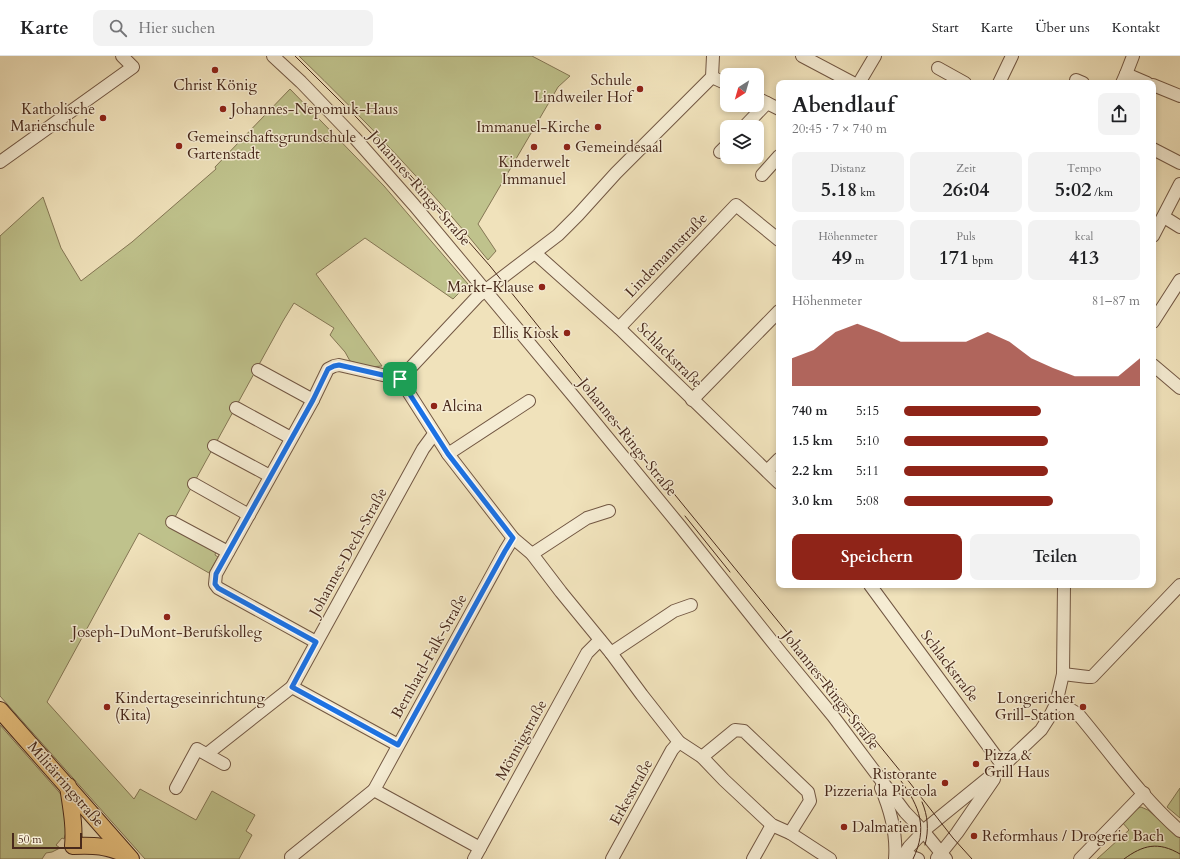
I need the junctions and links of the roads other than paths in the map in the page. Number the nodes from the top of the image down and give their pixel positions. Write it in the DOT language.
graph roads {
  1 [pos="122,56"];
  2 [pos="273,56"];
  3 [pos="713,56"];
  4 [pos="802,56"];
  5 [pos="875,56"];
  6 [pos="1012,56"];
  7 [pos="1133,56"];
  8 [pos="938,68"];
  9 [pos="712,77"];
  10 [pos="1124,79"];
  11 [pos="847,80"];
  12 [pos="861,80"];
  13 [pos="960,80"];
  14 [pos="1000,80"];
  15 [pos="720,81"];
  16 [pos="1156,86"];
  17 [pos="1180,96"];
  18 [pos="764,102"];
  19 [pos="776,108"];
  20 [pos="1156,151"];
  21 [pos="2,156"];
  22 [pos="776,159"];
  23 [pos="1180,163"];
  24 [pos="762,175"];
  25 [pos="1180,184"];
  26 [pos="1164,217"];
  27 [pos="1180,227"];
  28 [pos="1156,231"];
  29 [pos="776,238"];
  30 [pos="535,253"];
  31 [pos="1180,280"];
  32 [pos="486,290"];
  33 [pos="776,313"];
  34 [pos="1156,317"];
  35 [pos="619,328"];
  36 [pos="1156,368"];
  37 [pos="258,370"];
  38 [pos="400,379"];
  39 [pos="1180,388"];
  40 [pos="313,400"];
  41 [pos="692,400"];
  42 [pos="529,401"];
  43 [pos="236,408"];
  44 [pos="434,434"];
  45 [pos="291,438"];
  46 [pos="214,446"];
  47 [pos="448,454"];
  48 [pos="776,462"];
  49 [pos="767,471"];
  50 [pos="270,476"];
  51 [pos="776,480"];
  52 [pos="194,484"];
  53 [pos="609,511"];
  54 [pos="249,515"];
  55 [pos="172,522"];
  56 [pos="513,538"];
  57 [pos="228,552"];
  58 [pos="532,554"];
  59 [pos="1180,585"];
  60 [pos="872,588"];
  61 [pos="1064,588"];
  62 [pos="691,604"];
  63 [pos="600,640"];
  64 [pos="316,642"];
  65 [pos="611,653"];
  66 [pos="1063,674"];
  67 [pos="292,687"];
  68 [pos="1056,704"];
  69 [pos="0,710"];
  70 [pos="679,742"];
  71 [pos="398,745"];
  72 [pos="207,754"];
  73 [pos="702,757"];
  74 [pos="224,764"];
  75 [pos="1003,766"];
  76 [pos="872,769"];
  77 [pos="68,786"];
  78 [pos="176,788"];
  79 [pos="374,790"];
  80 [pos="1144,793"];
  81 [pos="772,824"];
  82 [pos="1180,831"];
  83 [pos="924,832"];
  84 [pos="790,833"];
  85 [pos="480,848"];
  86 [pos="130,857"];
  87 [pos="291,857"];
  88 [pos="941,857"];
  89 [pos="474,859"];
  90 [pos="612,859"];
  91 [pos="753,859"];
  92 [pos="830,859"];
  93 [pos="895,859"];
  94 [pos="901,859"];
  95 [pos="918,859"];
  96 [pos="1080,859"];
  1 -- 21 [label="street"];
  2 -- 32 [label="street, Johannes-Rings-Straße"];
  3 -- 9 [label="street"];
  4 -- 11 [label="street"];
  5 -- 12 [label="street"];
  6 -- 14 [label="street"];
  7 -- 10 [label="street"];
  8 -- 13 [label="street"];
  9 -- 15 [label="street"];
  9 -- 30 [label="street"];
  16 -- 17 [label="street"];
  18 -- 19 [label="street"];
  20 -- 23 [label="street"];
  22 -- 24 [label="street"];
  25 -- 26 [label="street"];
  26 -- 27 [label="street"];
  26 -- 28 [label="street"];
  29 -- 35 [label="street, Lindemannstraße"];
  30 -- 32 [label="street"];
  30 -- 35 [label="street, Schlackstraße"];
  31 -- 34 [label="street"];
  32 -- 38 [label="street"];
  32 -- 76 [label="street, Johannes-Rings-Straße"];
  33 -- 41 [label="street"];
  35 -- 41 [label="street, Schlackstraße"];
  36 -- 39 [label="street"];
  37 -- 40 [label="street"];
  38 -- 40 [label="street"];
  38 -- 44 [label="street"];
  40 -- 45 [label="street"];
  41 -- 49 [label="street, Schlackstraße"];
  42 -- 47 [label="street"];
  43 -- 45 [label="street"];
  44 -- 47 [label="street"];
  44 -- 64 [label="street, Johannes-Dech-Straße"];
  45 -- 50 [label="street"];
  46 -- 50 [label="street"];
  47 -- 56 [label="street"];
  48 -- 49 [label="street"];
  49 -- 51 [label="street, Schlackstraße"];
  50 -- 54 [label="street"];
  52 -- 54 [label="street"];
  53 -- 58 [label="street"];
  54 -- 57 [label="street"];
  55 -- 57 [label="street"];
  56 -- 58 [label="street"];
  56 -- 71 [label="street, Bernhard-Falk-Straße"];
  57 -- 64 [label="street"];
  58 -- 63 [label="street"];
  59 -- 66 [label="street"];
  60 -- 75 [label="street, Schlackstraße"];
  61 -- 66 [label="street"];
  62 -- 65 [label="street"];
  63 -- 65 [label="street"];
  63 -- 85 [label="street, Mönnigstraße"];
  64 -- 67 [label="street, Johannes-Dech-Straße"];
  65 -- 70 [label="street"];
  66 -- 68 [label="street"];
  67 -- 71 [label="street"];
  67 -- 72 [label="street, Johannes-Dech-Straße"];
  68 -- 75 [label="street"];
  68 -- 80 [label="street"];
  69 -- 77 [label="main road, Militärringstraße"];
  70 -- 73 [label="street"];
  70 -- 90 [label="street, Erkesstraße"];
  71 -- 79 [label="street, Bernhard-Falk-Straße"];
  72 -- 74 [label="street"];
  72 -- 78 [label="street, Johannes-Dech-Straße"];
  73 -- 81 [label="street"];
  73 -- 84 [label="street"];
  75 -- 83 [label="street"];
  75 -- 88 [label="street"];
  76 -- 83 [label="street, Johannes-Rings-Straße"];
  76 -- 93 [label="street"];
  77 -- 86 [label="main road, Militärringstraße"];
  77 -- 86 [label="main road"];
  79 -- 85 [label="street"];
  79 -- 87 [label="street, Bernhard-Falk-Straße"];
  80 -- 82 [label="street"];
  80 -- 96 [label="street"];
  81 -- 84 [label="street"];
  81 -- 91 [label="street"];
  83 -- 88 [label="street, Johannes-Rings-Straße"];
  83 -- 94 [label="street"];
  84 -- 92 [label="street"];
  85 -- 89 [label="street, Mönnigstraße"];
  94 -- 95 [label="street"];
}
